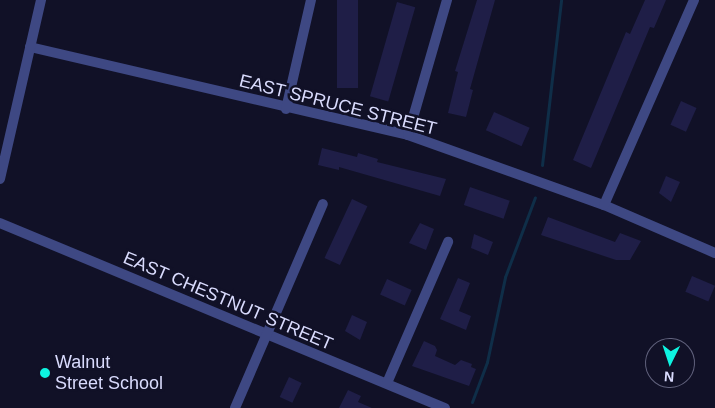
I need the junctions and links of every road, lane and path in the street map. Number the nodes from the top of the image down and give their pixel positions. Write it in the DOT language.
graph roads {
  1 [pos="41,0"];
  2 [pos="311,0"];
  3 [pos="447,0"];
  4 [pos="694,0"];
  5 [pos="30,47"];
  6 [pos="286,109"];
  7 [pos="408,135"];
  8 [pos="0,178"];
  9 [pos="323,204"];
  10 [pos="604,205"];
  11 [pos="0,222"];
  12 [pos="448,242"];
  13 [pos="715,253"];
  14 [pos="266,335"];
  15 [pos="387,383"];
  16 [pos="235,408"];
  17 [pos="445,408"];
  1 -- 5 [label="street"];
  2 -- 6 [label="street"];
  3 -- 7 [label="street"];
  4 -- 10 [label="street"];
  5 -- 6 [label="street, EAST SPRUCE STREET"];
  5 -- 8 [label="street"];
  6 -- 7 [label="street, EAST SPRUCE STREET"];
  7 -- 10 [label="street, EAST SPRUCE STREET"];
  9 -- 14 [label="street"];
  10 -- 13 [label="street, EAST SPRUCE STREET"];
  11 -- 14 [label="street, EAST CHESTNUT STREET"];
  12 -- 15 [label="street"];
  14 -- 15 [label="street, EAST CHESTNUT STREET"];
  14 -- 16 [label="street"];
  15 -- 17 [label="street, EAST CHESTNUT STREET"];
}
